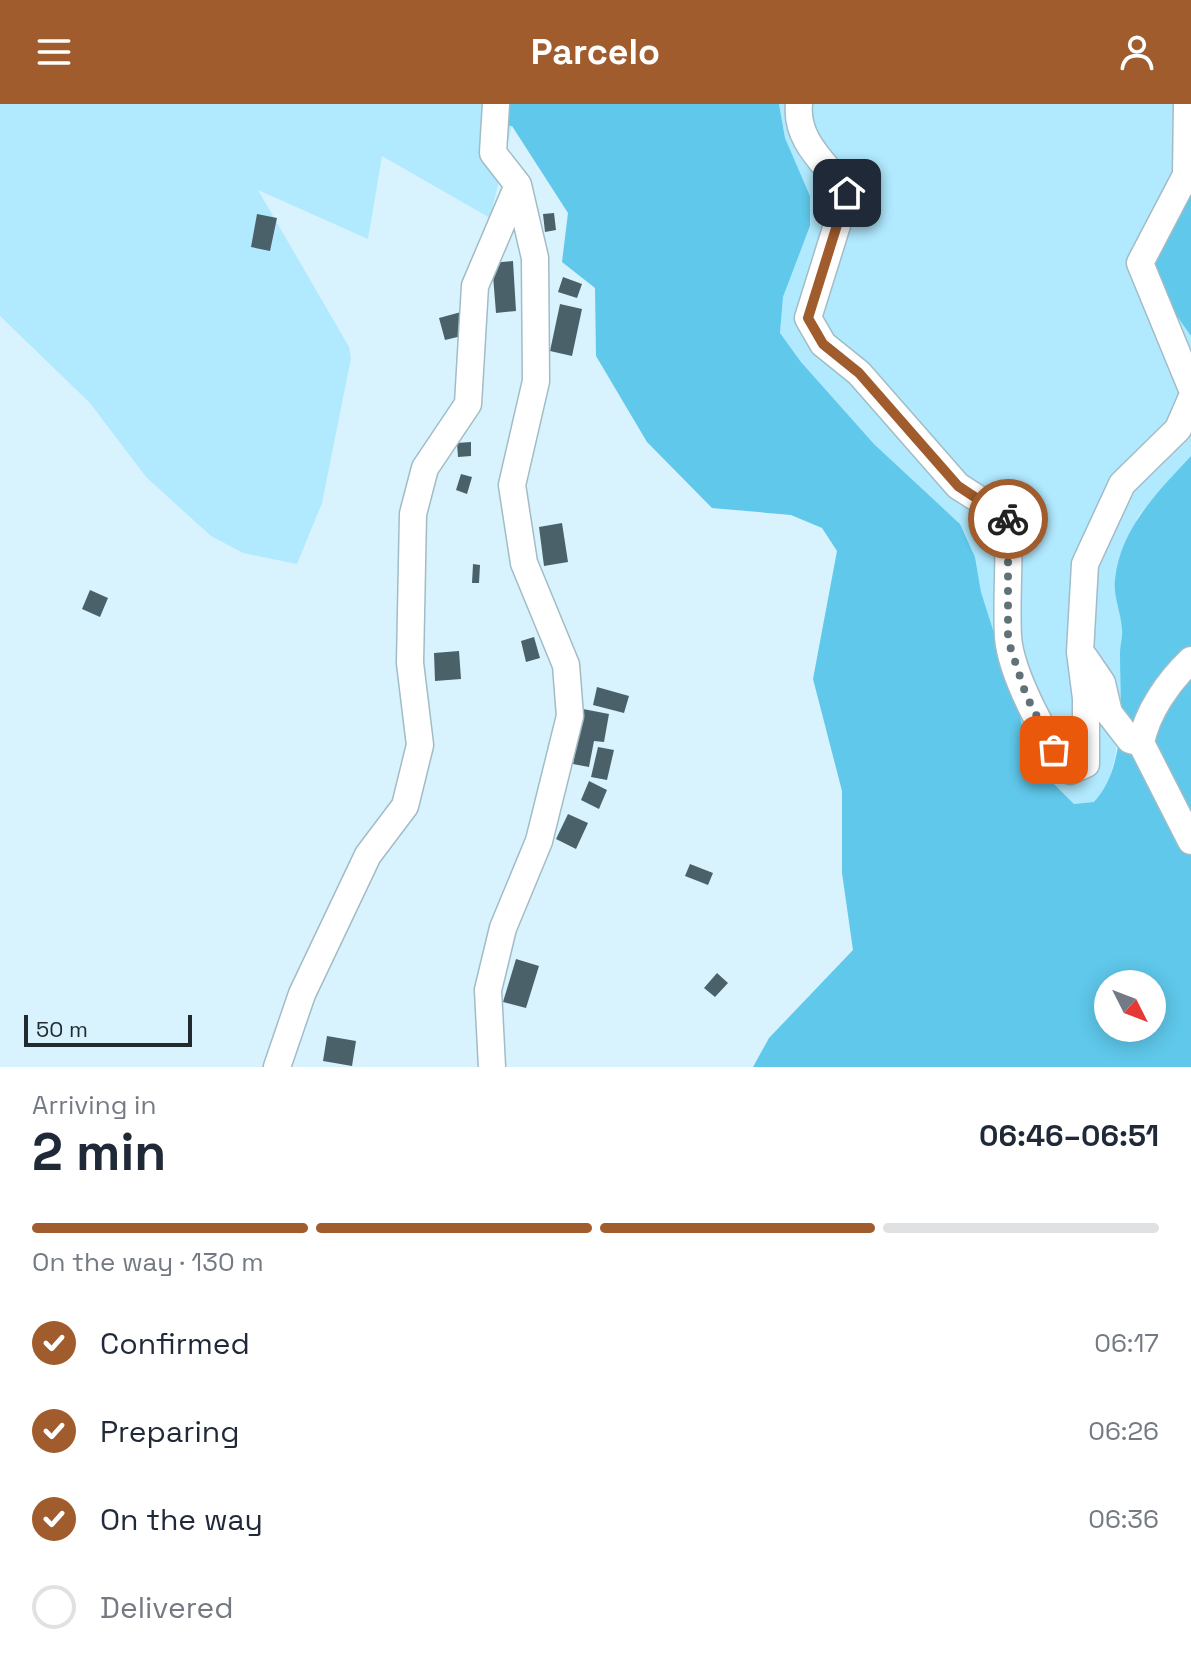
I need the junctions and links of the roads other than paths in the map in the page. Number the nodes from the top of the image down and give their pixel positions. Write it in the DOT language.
graph roads {
  1 [pos="496,104"];
  2 [pos="799,104"];
  3 [pos="1187,104"];
  4 [pos="518,185"];
  5 [pos="1191,387"];
  6 [pos="1191,399"];
  7 [pos="1080,652"];
  8 [pos="1191,660"];
  9 [pos="1141,743"];
  10 [pos="1191,841"];
  11 [pos="277,1067"];
  12 [pos="492,1067"];
  1 -- 4 [label="street"];
  2 -- 7 [label="street"];
  3 -- 5 [label="street"];
  4 -- 11 [label="street"];
  4 -- 12 [label="street"];
  6 -- 7 [label="street"];
  7 -- 9 [label="street"];
  8 -- 9 [label="street"];
  9 -- 10 [label="street"];
}
